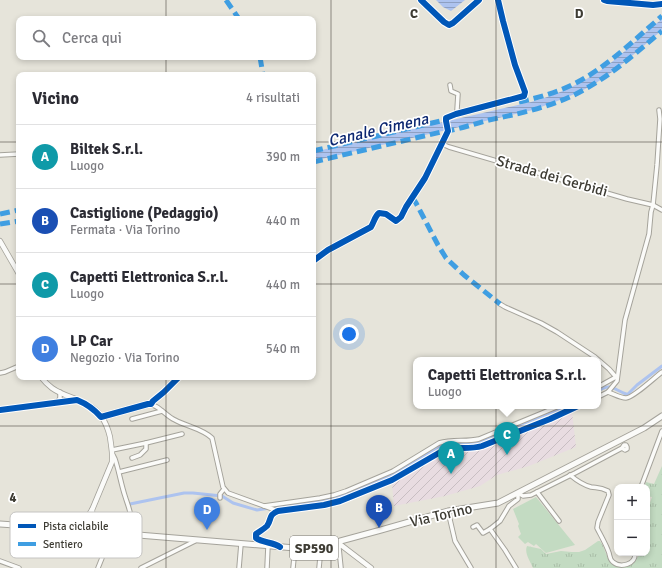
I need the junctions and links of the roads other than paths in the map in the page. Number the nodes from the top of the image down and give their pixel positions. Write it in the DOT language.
graph roads {
  1 [pos="604,0"];
  2 [pos="662,4"];
  3 [pos="450,85"];
  4 [pos="659,110"];
  5 [pos="16,154"];
  6 [pos="0,155"];
  7 [pos="653,205"];
  8 [pos="662,210"];
  9 [pos="0,241"];
  10 [pos="16,269"];
  11 [pos="500,304"];
  12 [pos="594,357"];
  13 [pos="601,361"];
  14 [pos="16,367"];
  15 [pos="662,372"];
  16 [pos="0,373"];
  17 [pos="617,378"];
  18 [pos="44,380"];
  19 [pos="601,386"];
  20 [pos="60,392"];
  21 [pos="608,392"];
  22 [pos="67,396"];
  23 [pos="601,396"];
  24 [pos="77,400"];
  25 [pos="57,403"];
  26 [pos="63,403"];
  27 [pos="553,409"];
  28 [pos="572,409"];
  29 [pos="0,410"];
  30 [pos="162,411"];
  31 [pos="102,417"];
  32 [pos="662,417"];
  33 [pos="132,419"];
  34 [pos="662,432"];
  35 [pos="182,434"];
  36 [pos="146,443"];
  37 [pos="622,448"];
  38 [pos="113,452"];
  39 [pos="132,458"];
  40 [pos="167,460"];
  41 [pos="119,472"];
  42 [pos="570,475"];
  43 [pos="643,484"];
  44 [pos="224,488"];
  45 [pos="537,492"];
  46 [pos="518,493"];
  47 [pos="220,496"];
  48 [pos="264,506"];
  49 [pos="277,511"];
  50 [pos="448,511"];
  51 [pos="92,512"];
  52 [pos="130,512"];
  53 [pos="559,521"];
  54 [pos="0,524"];
  55 [pos="10,525"];
  56 [pos="473,527"];
  57 [pos="490,529"];
  58 [pos="142,535"];
  59 [pos="196,540"];
  60 [pos="339,543"];
  61 [pos="241,544"];
  62 [pos="268,546"];
  63 [pos="280,547"];
  64 [pos="321,547"];
  65 [pos="295,548"];
  66 [pos="636,556"];
  67 [pos="102,558"];
  68 [pos="0,562"];
  69 [pos="19,568"];
  70 [pos="98,568"];
  71 [pos="141,568"];
  72 [pos="239,568"];
  73 [pos="267,568"];
  74 [pos="294,568"];
  75 [pos="319,568"];
  76 [pos="340,568"];
  77 [pos="371,568"];
  78 [pos="471,568"];
  79 [pos="516,568"];
  1 -- 2 [label="street"];
  3 -- 7 [label="street, Strada dei Gerbidi"];
  4 -- 7 [label="street"];
  5 -- 6 [label="street"];
  7 -- 8 [label="street, Strada dei Gerbidi"];
  7 -- 17 [label="street"];
  9 -- 10 [label="main road"];
  11 -- 12 [label="street"];
  13 -- 17 [label="street"];
  14 -- 16 [label="street"];
  15 -- 21 [label="street"];
  17 -- 19 [label="street"];
  17 -- 21 [label="street"];
  18 -- 20 [label="main road"];
  20 -- 22 [label="main road"];
  20 -- 25 [label="street"];
  21 -- 23 [label="street"];
  22 -- 24 [label="main road"];
  22 -- 25 [label="street"];
  22 -- 26 [label="street"];
  24 -- 26 [label="street"];
  24 -- 31 [label="main road"];
  25 -- 26 [label="street"];
  25 -- 29 [label="street"];
  27 -- 48 [label="street"];
  28 -- 49 [label="street"];
  30 -- 31 [label="street"];
  30 -- 33 [label="street"];
  30 -- 44 [label="street"];
  31 -- 38 [label="main road"];
  32 -- 46 [label="main road, Via Torino / SP590"];
  34 -- 43 [label="street"];
  35 -- 36 [label="street"];
  36 -- 38 [label="street"];
  36 -- 39 [label="street"];
  37 -- 42 [label="street"];
  38 -- 41 [label="street"];
  38 -- 51 [label="main road"];
  40 -- 41 [label="street"];
  41 -- 52 [label="street"];
  42 -- 45 [label="street"];
  42 -- 66 [label="street"];
  44 -- 47 [label="street"];
  44 -- 48 [label="street"];
  45 -- 46 [label="street"];
  45 -- 53 [label="street"];
  46 -- 50 [label="main road, Via Torino / SP590"];
  46 -- 57 [label="street, Via Torino"];
  48 -- 49 [label="street"];
  49 -- 63 [label="street"];
  50 -- 60 [label="main road, Via Torino / SP590"];
  50 -- 78 [label="street"];
  54 -- 55 [label="main road"];
  56 -- 57 [label="street"];
  57 -- 79 [label="street, Via Torino"];
  58 -- 59 [label="main road, Via Torino / SP590"];
  59 -- 61 [label="main road, Via Torino / SP590"];
  59 -- 71 [label="street"];
  60 -- 64 [label="main road, Via Torino / SP590"];
  60 -- 76 [label="street"];
  60 -- 77 [label="main road"];
  61 -- 62 [label="main road, Via Torino / SP590"];
  61 -- 72 [label="street"];
  62 -- 63 [label="main road, Via Torino / SP590"];
  62 -- 73 [label="street"];
  63 -- 65 [label="main road, Via Torino / SP590"];
  64 -- 65 [label="main road, Via Torino / SP590"];
  64 -- 75 [label="street"];
  65 -- 74 [label="street"];
  67 -- 70 [label="street"];
  68 -- 69 [label="street"];
}
